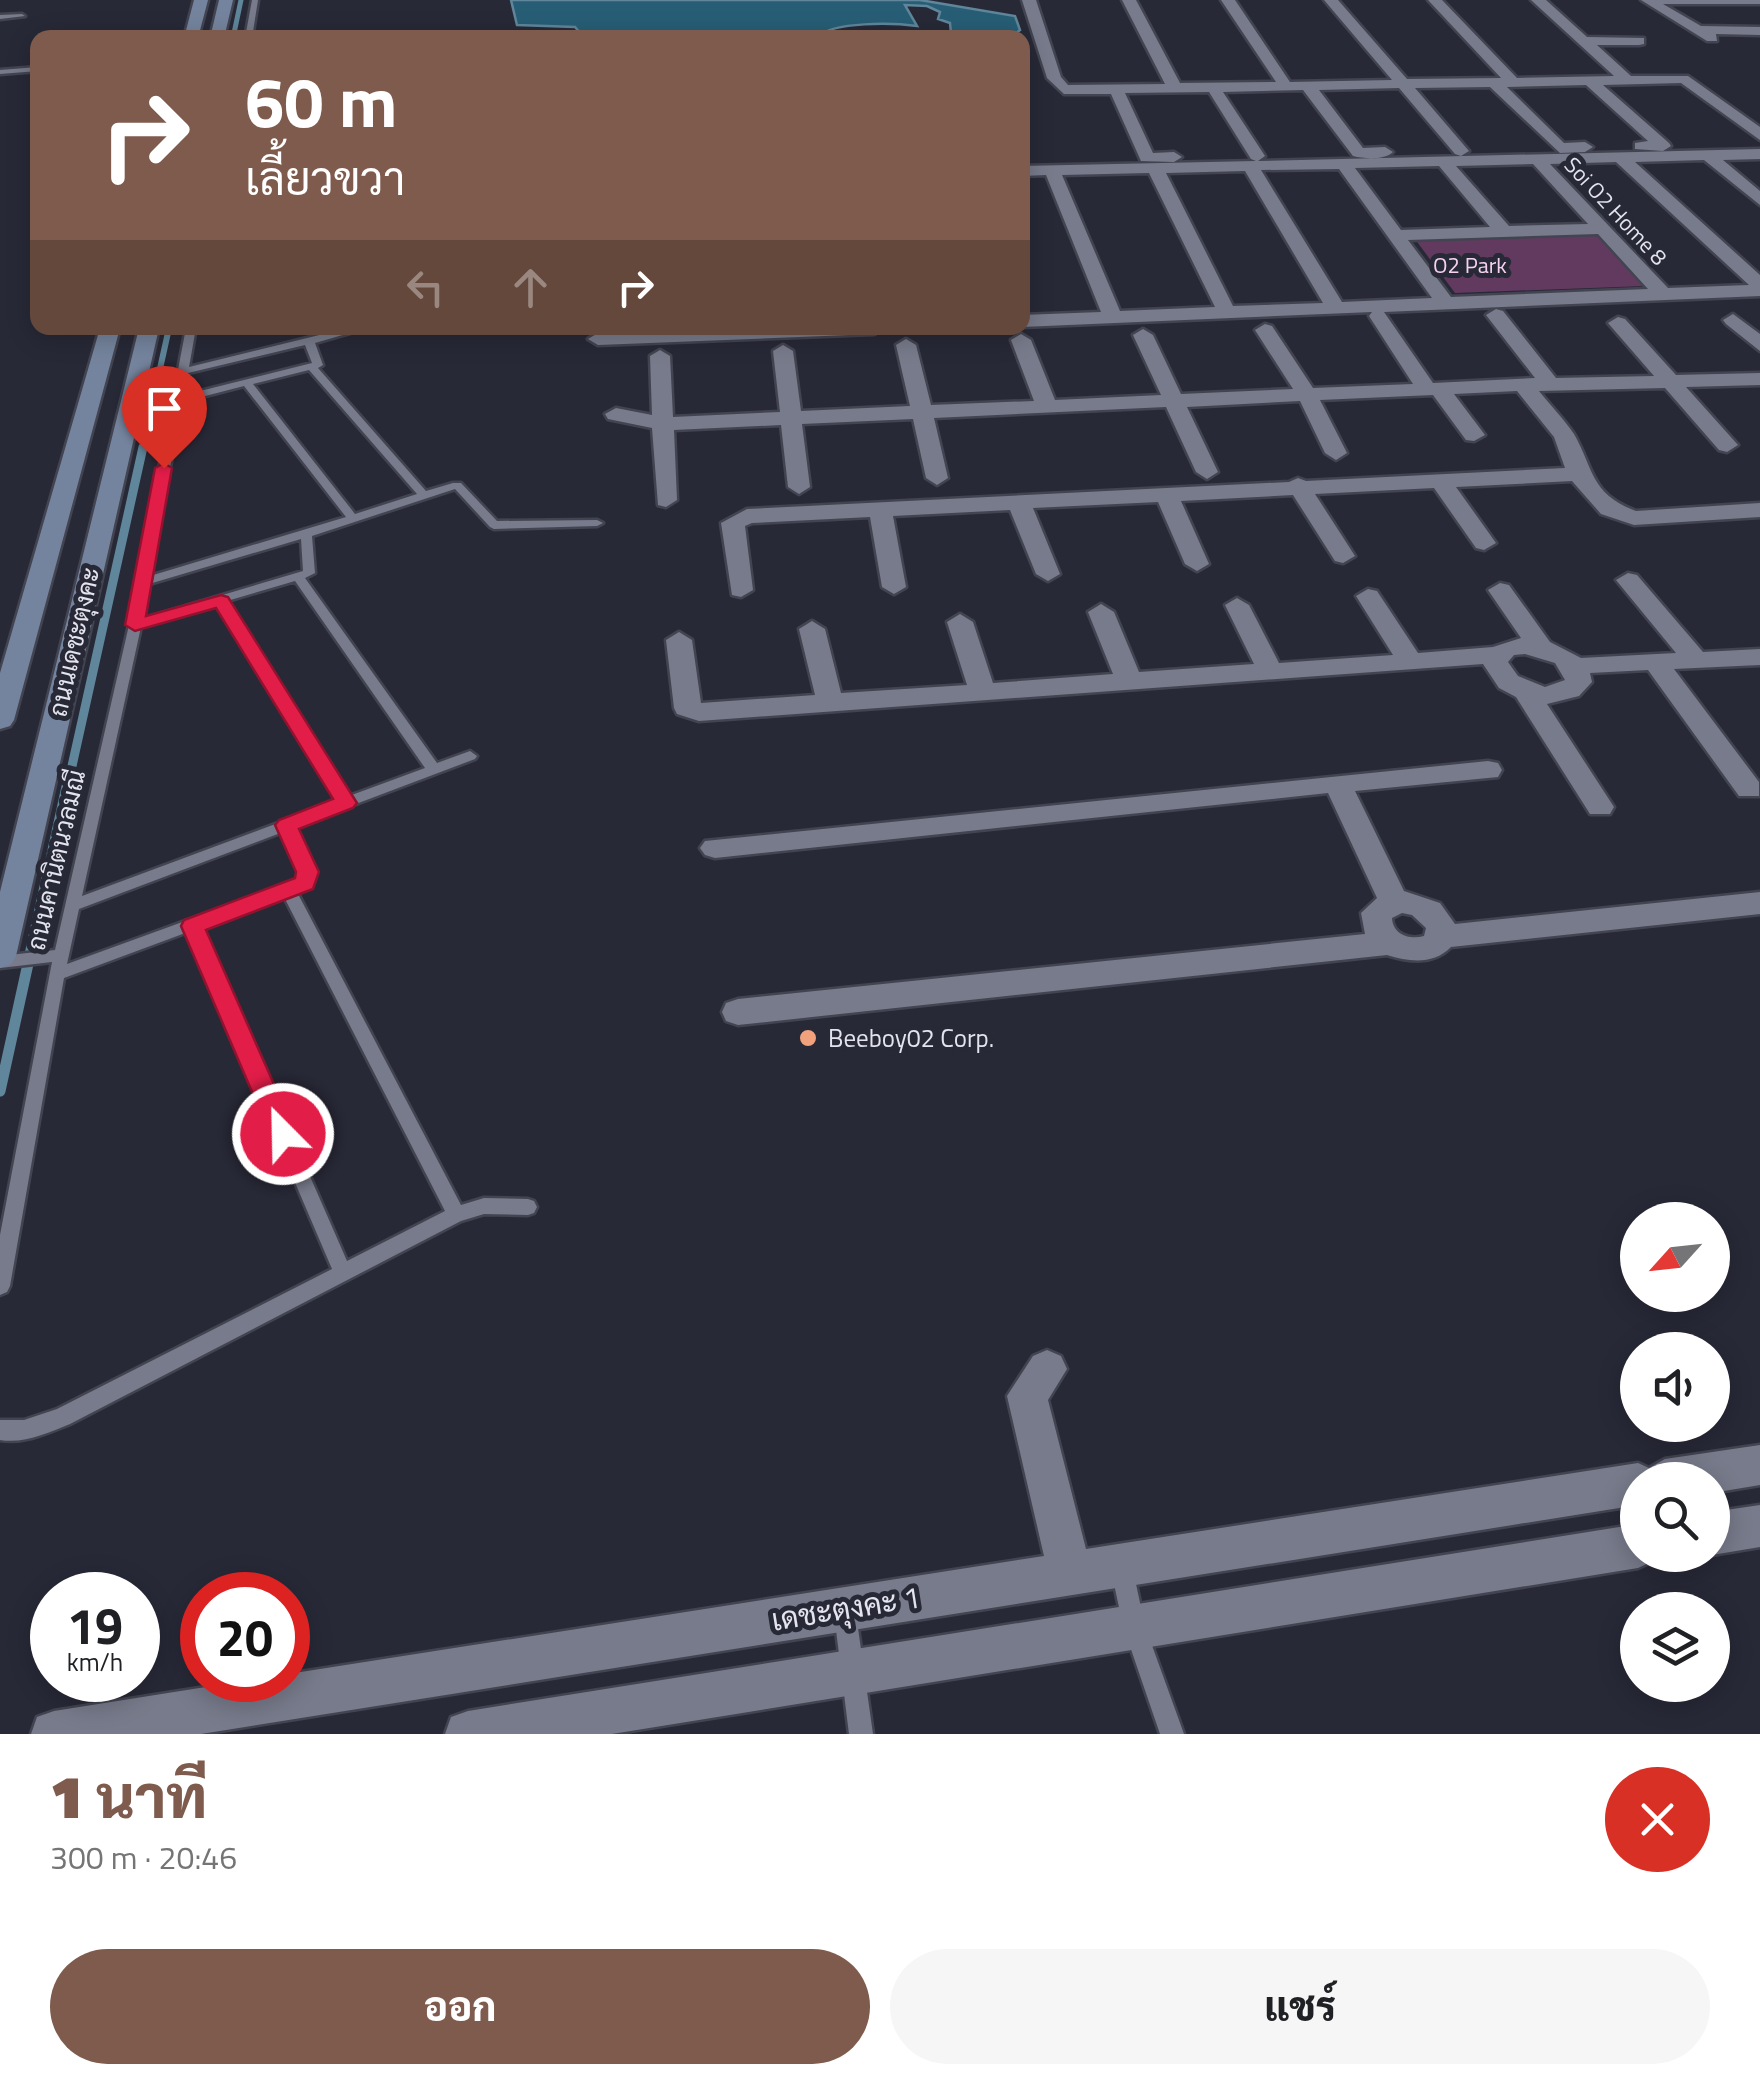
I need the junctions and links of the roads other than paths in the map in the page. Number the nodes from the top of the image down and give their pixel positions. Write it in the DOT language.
graph roads {
  1 [pos="201,0"];
  2 [pos="226,0"];
  3 [pos="255,0"];
  4 [pos="1029,0"];
  5 [pos="1129,0"];
  6 [pos="1228,0"];
  7 [pos="1331,0"];
  8 [pos="1435,0"];
  9 [pos="1538,0"];
  10 [pos="1648,0"];
  11 [pos="1737,0"];
  12 [pos="1760,0"];
  13 [pos="22,16"];
  14 [pos="0,17"];
  15 [pos="192,30"];
  16 [pos="219,30"];
  17 [pos="249,30"];
  18 [pos="1760,31"];
  19 [pos="1707,39"];
  20 [pos="1583,41"];
  21 [pos="1639,41"];
  22 [pos="1726,48"];
  23 [pos="30,70"];
  24 [pos="0,72"];
  25 [pos="1626,78"];
  26 [pos="1588,79"];
  27 [pos="1493,81"];
  28 [pos="1512,81"];
  29 [pos="1401,83"];
  30 [pos="1307,85"];
  31 [pos="1286,86"];
  32 [pos="1212,87"];
  33 [pos="1175,88"];
  34 [pos="1116,89"];
  35 [pos="1752,121"];
  36 [pos="1760,135"];
  37 [pos="1760,154"];
  38 [pos="1708,155"];
  39 [pos="1620,157"];
  40 [pos="1537,159"];
  41 [pos="1443,161"];
  42 [pos="1344,164"];
  43 [pos="1250,166"];
  44 [pos="1156,168"];
  45 [pos="1052,170"];
  46 [pos="1030,171"];
  47 [pos="1760,200"];
  48 [pos="1602,230"];
  49 [pos="1504,232"];
  50 [pos="1396,235"];
  51 [pos="1760,287"];
  52 [pos="1663,294"];
  53 [pos="1446,303"];
  54 [pos="1336,308"];
  55 [pos="1227,313"];
  56 [pos="1496,315"];
  57 [pos="1379,316"];
  58 [pos="1113,318"];
  59 [pos="1733,320"];
  60 [pos="1618,323"];
  61 [pos="1030,330"];
  62 [pos="1266,330"];
  63 [pos="108,335"];
  64 [pos="147,335"];
  65 [pos="190,335"];
  66 [pos="327,335"];
  67 [pos="674,335"];
  68 [pos="1023,335"];
  69 [pos="1143,335"];
  70 [pos="598,339"];
  71 [pos="309,340"];
  72 [pos="906,345"];
  73 [pos="1760,345"];
  74 [pos="783,350"];
  75 [pos="660,356"];
  76 [pos="311,366"];
  77 [pos="139,370"];
  78 [pos="181,372"];
  79 [pos="97,374"];
  80 [pos="1760,380"];
  81 [pos="1670,382"];
  82 [pos="246,383"];
  83 [pos="1523,385"];
  84 [pos="1552,385"];
  85 [pos="1433,389"];
  86 [pos="1307,395"];
  87 [pos="176,400"];
  88 [pos="1177,401"];
  89 [pos="1047,406"];
  90 [pos="924,412"];
  91 [pos="616,414"];
  92 [pos="794,418"];
  93 [pos="662,424"];
  94 [pos="1474,435"];
  95 [pos="1727,445"];
  96 [pos="1336,453"];
  97 [pos="1207,472"];
  98 [pos="1578,474"];
  99 [pos="937,478"];
  100 [pos="1441,482"];
  101 [pos="1298,486"];
  102 [pos="799,487"];
  103 [pos="1166,492"];
  104 [pos="424,496"];
  105 [pos="666,500"];
  106 [pos="1020,503"];
  107 [pos="880,510"];
  108 [pos="1760,510"];
  109 [pos="353,519"];
  110 [pos="597,523"];
  111 [pos="306,534"];
  112 [pos="1484,543"];
  113 [pos="1343,556"];
  114 [pos="1198,564"];
  115 [pos="1048,574"];
  116 [pos="298,578"];
  117 [pos="1628,580"];
  118 [pos="142,582"];
  119 [pos="894,587"];
  120 [pos="741,590"];
  121 [pos="1500,590"];
  122 [pos="1368,596"];
  123 [pos="221,601"];
  124 [pos="1236,605"];
  125 [pos="1101,612"];
  126 [pos="960,622"];
  127 [pos="135,625"];
  128 [pos="812,629"];
  129 [pos="679,640"];
  130 [pos="1542,648"];
  131 [pos="1498,655"];
  132 [pos="1760,657"];
  133 [pos="1696,660"];
  134 [pos="1410,661"];
  135 [pos="1655,662"];
  136 [pos="1574,666"];
  137 [pos="1270,671"];
  138 [pos="1128,681"];
  139 [pos="1525,691"];
  140 [pos="983,692"];
  141 [pos="4,695"];
  142 [pos="830,703"];
  143 [pos="0,720"];
  144 [pos="470,756"];
  145 [pos="434,770"];
  146 [pos="1488,770"];
  147 [pos="1337,783"];
  148 [pos="1749,789"];
  149 [pos="346,803"];
  150 [pos="1600,807"];
  151 [pos="286,825"];
  152 [pos="715,848"];
  153 [pos="288,890"];
  154 [pos="1394,902"];
  155 [pos="1760,904"];
  156 [pos="71,906"];
  157 [pos="193,926"];
  158 [pos="1442,937"];
  159 [pos="1390,943"];
  160 [pos="53,956"];
  161 [pos="4,960"];
  162 [pos="56,974"];
  163 [pos="738,1012"];
  164 [pos="528,1207"];
  165 [pos="456,1214"];
  166 [pos="343,1273"];
  167 [pos="0,1286"];
  168 [pos="1046,1369"];
  169 [pos="0,1430"];
  170 [pos="1760,1465"];
  171 [pos="1730,1470"];
  172 [pos="1620,1487"];
  173 [pos="1760,1526"];
  174 [pos="1730,1531"];
  175 [pos="1620,1549"];
  176 [pos="1121,1566"];
  177 [pos="1070,1574"];
  178 [pos="844,1610"];
  179 [pos="1134,1626"];
  180 [pos="852,1671"];
  181 [pos="54,1734"];
  182 [pos="468,1734"];
  183 [pos="861,1734"];
  184 [pos="1172,1734"];
  1 -- 15 [label="street"];
  2 -- 16 [label="street"];
  3 -- 17 [label="lane"];
  4 -- 34 [label="street"];
  5 -- 33 [label="street"];
  6 -- 31 [label="street"];
  7 -- 29 [label="street"];
  8 -- 28 [label="street"];
  9 -- 20 [label="street"];
  10 -- 11 [label="street"];
  10 -- 19 [label="street"];
  11 -- 12 [label="street"];
  13 -- 14 [label="lane"];
  18 -- 19 [label="street"];
  19 -- 22 [label="street"];
  20 -- 21 [label="street"];
  20 -- 25 [label="street"];
  23 -- 24 [label="lane"];
  25 -- 26 [label="street"];
  25 -- 35 [label="street"];
  26 -- 27 [label="street"];
  26 -- 28 [label="street"];
  27 -- 28 [label="street"];
  27 -- 29 [label="street"];
  29 -- 30 [label="street"];
  29 -- 30 [label="street"];
  30 -- 31 [label="street"];
  31 -- 32 [label="street"];
  32 -- 33 [label="street"];
  32 -- 34 [label="street"];
  33 -- 34 [label="street"];
  35 -- 36 [label="street"];
  37 -- 38 [label="street"];
  38 -- 39 [label="street"];
  38 -- 47 [label="street"];
  39 -- 40 [label="street"];
  39 -- 51 [label="street"];
  40 -- 41 [label="street"];
  40 -- 48 [label="street, Soi O2 Home 8"];
  41 -- 42 [label="street"];
  41 -- 49 [label="street"];
  42 -- 43 [label="street"];
  42 -- 50 [label="street"];
  43 -- 44 [label="street"];
  43 -- 54 [label="street"];
  44 -- 45 [label="street"];
  44 -- 55 [label="street"];
  45 -- 46 [label="street"];
  45 -- 58 [label="street"];
  48 -- 49 [label="street"];
  48 -- 52 [label="street, Soi O2 Home 8"];
  49 -- 50 [label="street"];
  50 -- 53 [label="street"];
  51 -- 52 [label="street"];
  52 -- 53 [label="street"];
  53 -- 54 [label="street"];
  54 -- 55 [label="street"];
  55 -- 58 [label="street"];
  56 -- 84 [label="street"];
  57 -- 85 [label="street"];
  58 -- 61 [label="street"];
  59 -- 73 [label="street"];
  60 -- 81 [label="street"];
  62 -- 86 [label="street"];
  63 -- 79 [label="street, ถนนเดชะตุงคะ"];
  64 -- 77 [label="street, ถนนเดชะตุงคะ"];
  65 -- 78 [label="lane, ถนนคานิตนวลมณี"];
  66 -- 71 [label="lane"];
  67 -- 70 [label="street"];
  68 -- 89 [label="street"];
  69 -- 88 [label="street"];
  71 -- 76 [label="lane"];
  71 -- 78 [label="lane"];
  72 -- 90 [label="street"];
  74 -- 92 [label="street"];
  75 -- 93 [label="street"];
  76 -- 82 [label="lane"];
  76 -- 104 [label="lane"];
  77 -- 79 [label="street"];
  77 -- 161 [label="street, ถนนเดชะตุงคะ"];
  78 -- 87 [label="lane, ถนนคานิตนวลมณี"];
  79 -- 141 [label="street, ถนนเดชะตุงคะ"];
  80 -- 81 [label="street"];
  81 -- 84 [label="street"];
  81 -- 95 [label="street"];
  82 -- 87 [label="lane"];
  82 -- 109 [label="lane"];
  83 -- 84 [label="street"];
  83 -- 85 [label="street"];
  83 -- 98 [label="street"];
  85 -- 86 [label="street"];
  85 -- 94 [label="street"];
  86 -- 88 [label="street"];
  86 -- 96 [label="street"];
  87 -- 118 [label="lane, ถนนคานิตนวลมณี"];
  88 -- 89 [label="street"];
  88 -- 97 [label="street"];
  89 -- 90 [label="street"];
  90 -- 92 [label="street"];
  90 -- 99 [label="street"];
  91 -- 93 [label="street"];
  92 -- 93 [label="street"];
  92 -- 102 [label="street"];
  93 -- 105 [label="street"];
  98 -- 100 [label="street"];
  98 -- 108 [label="street"];
  100 -- 101 [label="street"];
  100 -- 112 [label="street"];
  101 -- 103 [label="street"];
  101 -- 113 [label="street"];
  103 -- 106 [label="street"];
  103 -- 114 [label="street"];
  104 -- 109 [label="lane"];
  104 -- 110 [label="lane"];
  106 -- 107 [label="street"];
  106 -- 115 [label="street"];
  107 -- 119 [label="street"];
  107 -- 120 [label="street"];
  109 -- 111 [label="lane"];
  111 -- 116 [label="lane"];
  111 -- 118 [label="lane"];
  116 -- 123 [label="lane"];
  116 -- 145 [label="lane"];
  117 -- 133 [label="street"];
  118 -- 127 [label="lane, ถนนคานิตนวลมณี"];
  121 -- 130 [label="street"];
  122 -- 134 [label="street"];
  123 -- 127 [label="lane"];
  123 -- 149 [label="lane"];
  124 -- 137 [label="street"];
  125 -- 138 [label="street"];
  126 -- 140 [label="street"];
  127 -- 156 [label="lane, ถนนคานิตนวลมณี"];
  128 -- 142 [label="street"];
  129 -- 142 [label="street"];
  130 -- 131 [label="street"];
  130 -- 136 [label="street"];
  131 -- 134 [label="street"];
  131 -- 139 [label="street"];
  132 -- 133 [label="street"];
  133 -- 135 [label="street"];
  134 -- 137 [label="street"];
  135 -- 136 [label="street"];
  135 -- 148 [label="street"];
  136 -- 139 [label="street"];
  137 -- 138 [label="street"];
  138 -- 140 [label="street"];
  139 -- 150 [label="street"];
  140 -- 142 [label="street"];
  141 -- 143 [label="street, ถนนเดชะตุงคะ"];
  144 -- 145 [label="lane"];
  145 -- 149 [label="lane"];
  146 -- 147 [label="street"];
  147 -- 152 [label="street"];
  147 -- 154 [label="street"];
  149 -- 151 [label="lane"];
  151 -- 153 [label="lane"];
  151 -- 156 [label="lane"];
  153 -- 157 [label="lane"];
  153 -- 165 [label="lane"];
  154 -- 158 [label="street"];
  154 -- 159 [label="street"];
  155 -- 158 [label="street"];
  156 -- 160 [label="lane, ถนนคานิตนวลมณี"];
  157 -- 162 [label="lane"];
  157 -- 166 [label="lane"];
  158 -- 159 [label="street"];
  159 -- 163 [label="street"];
  160 -- 161 [label="lane"];
  160 -- 162 [label="lane, ถนนคานิตนวลมณี"];
  162 -- 167 [label="lane, ถนนคานิตนวลมณี"];
  164 -- 165 [label="lane"];
  165 -- 166 [label="lane"];
  166 -- 169 [label="lane"];
  168 -- 177 [label="street"];
  170 -- 171 [label="street"];
  172 -- 176 [label="street, เดชะตุงคะ 1"];
  173 -- 174 [label="street"];
  175 -- 179 [label="street"];
  176 -- 177 [label="street, เดชะตุงคะ 1"];
  176 -- 179 [label="lane"];
  177 -- 178 [label="street, เดชะตุงคะ 1"];
  178 -- 180 [label="lane"];
  178 -- 181 [label="street, เดชะตุงคะ 1"];
  179 -- 180 [label="street"];
  179 -- 184 [label="lane"];
  180 -- 182 [label="street"];
  180 -- 183 [label="lane"];
}
